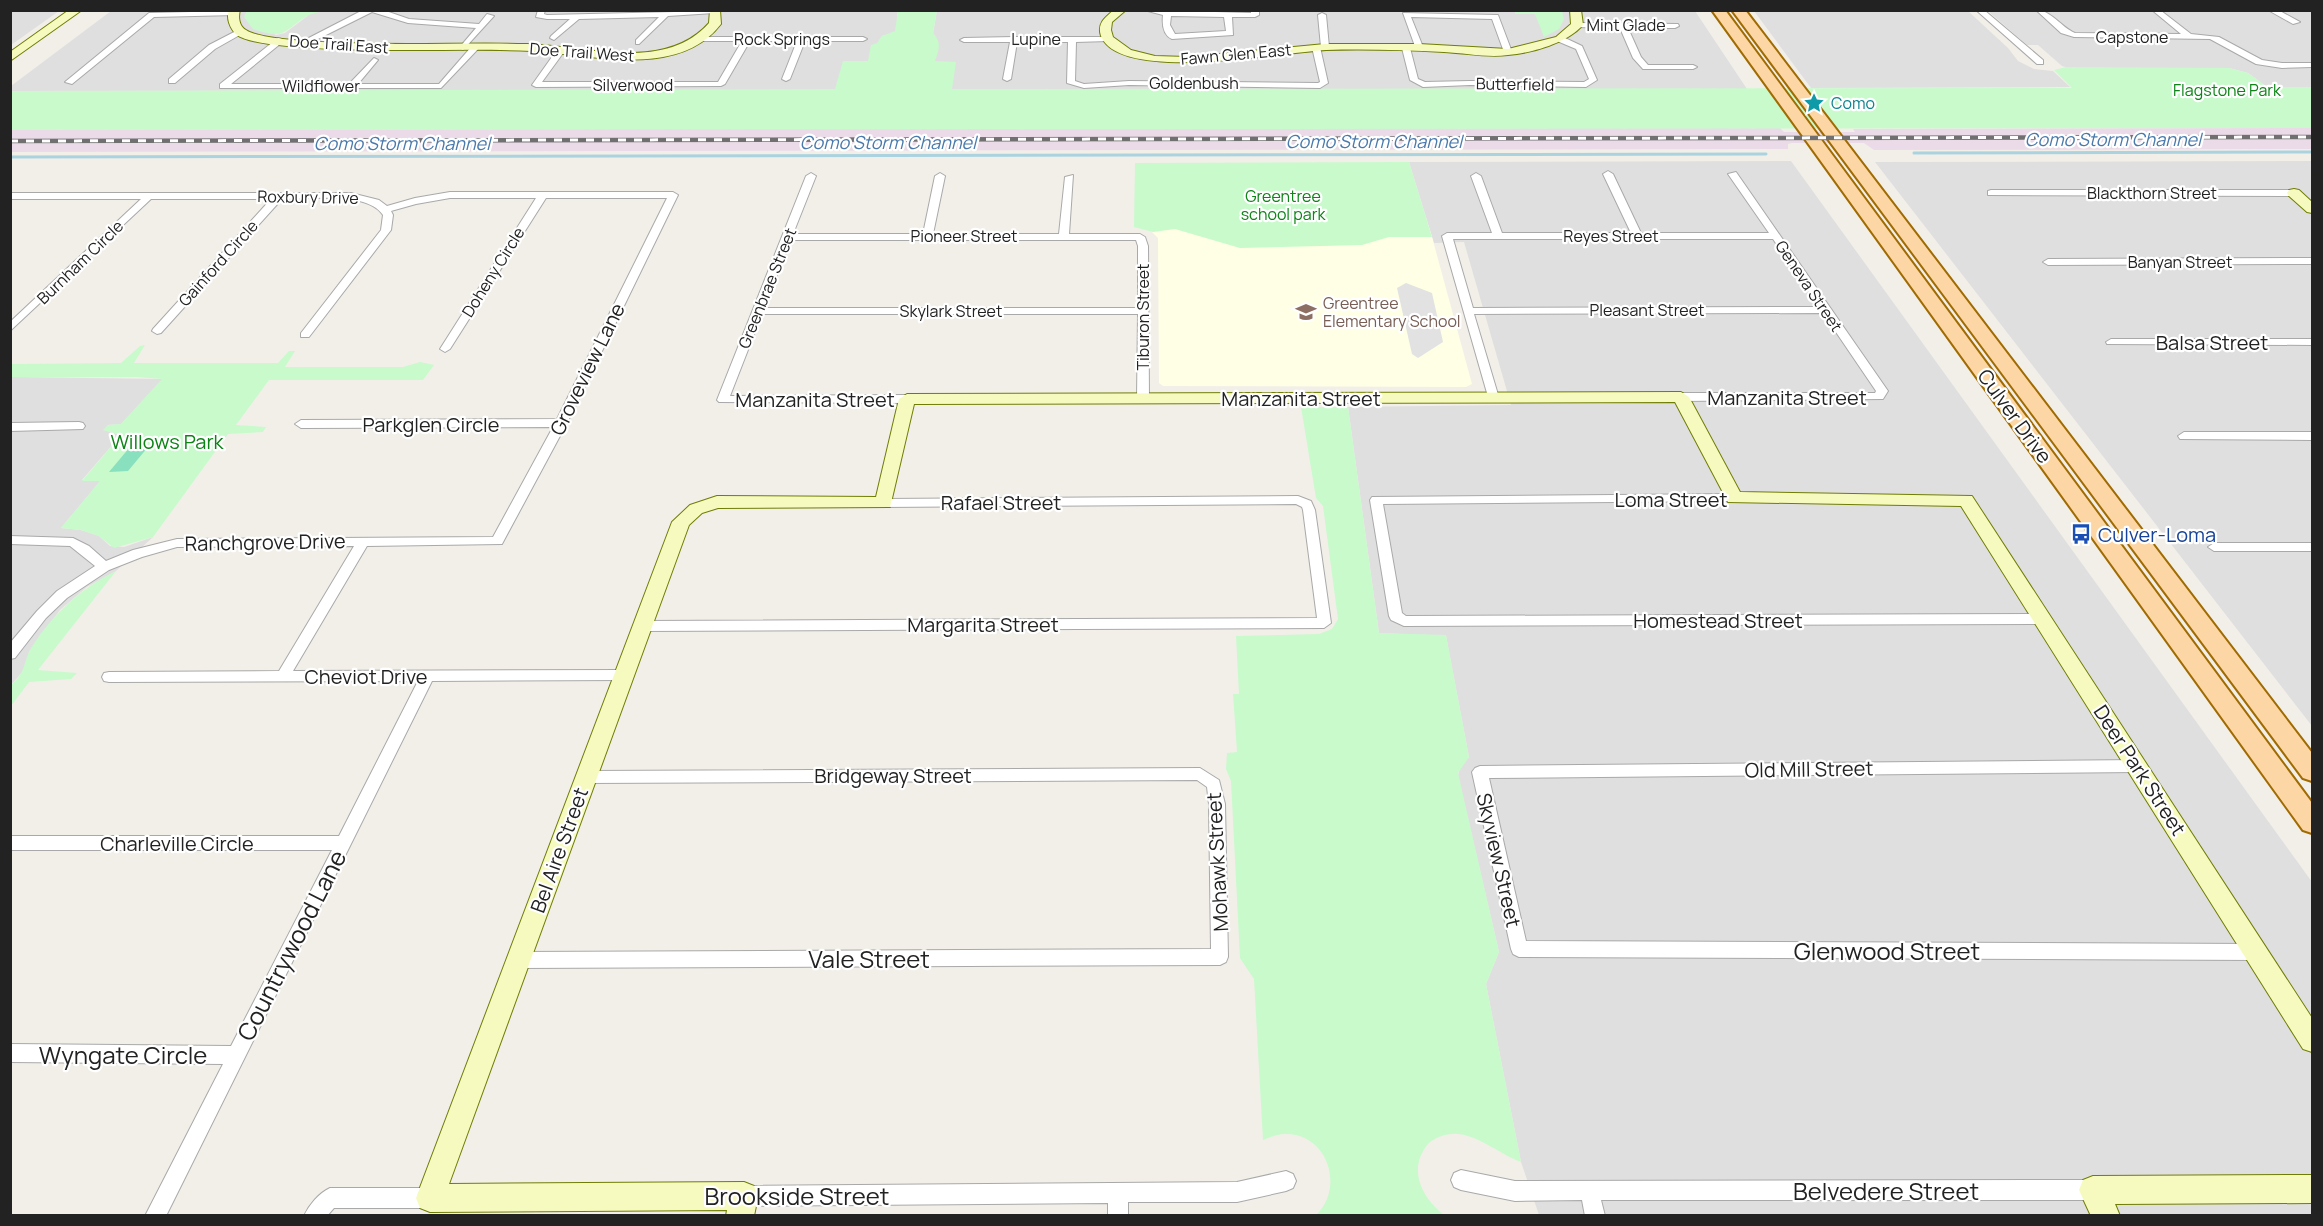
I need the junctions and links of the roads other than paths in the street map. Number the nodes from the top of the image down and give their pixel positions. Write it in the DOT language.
graph roads {
  1 [pos="76,10"];
  2 [pos="372,10"];
  3 [pos="542,10"];
  4 [pos="1121,10"];
  5 [pos="1147,10"];
  6 [pos="1575,10"];
  7 [pos="1718,10"];
  8 [pos="1738,10"];
  9 [pos="1979,10"];
  10 [pos="2039,10"];
  11 [pos="2155,10"];
  12 [pos="2271,10"];
  13 [pos="715,11"];
  14 [pos="234,12"];
  15 [pos="1188,12"];
  16 [pos="1256,12"];
  17 [pos="558,13"];
  18 [pos="663,13"];
  19 [pos="1167,14"];
  20 [pos="1228,14"];
  21 [pos="1322,15"];
  22 [pos="490,16"];
  23 [pos="578,16"];
  24 [pos="2296,22"];
  25 [pos="1577,25"];
  26 [pos="480,26"];
  27 [pos="1623,26"];
  28 [pos="1675,26"];
  29 [pos="241,32"];
  30 [pos="2189,37"];
  31 [pos="554,38"];
  32 [pos="701,39"];
  33 [pos="747,39"];
  34 [pos="802,39"];
  35 [pos="863,39"];
  36 [pos="1014,39"];
  37 [pos="1072,39"];
  38 [pos="1108,39"];
  39 [pos="1560,39"];
  40 [pos="280,40"];
  41 [pos="964,40"];
  42 [pos="639,42"];
  43 [pos="303,43"];
  44 [pos="1320,47"];
  45 [pos="1419,47"];
  46 [pos="469,48"];
  47 [pos="1406,48"];
  48 [pos="562,49"];
  49 [pos="1508,52"];
  50 [pos="10,58"];
  51 [pos="374,60"];
  52 [pos="2040,62"];
  53 [pos="2313,65"];
  54 [pos="1693,67"];
  55 [pos="786,79"];
  56 [pos="1008,79"];
  57 [pos="172,81"];
  58 [pos="69,82"];
  59 [pos="351,86"];
  60 [pos="1608,174"];
  61 [pos="1733,174"];
  62 [pos="811,176"];
  63 [pos="940,176"];
  64 [pos="1476,176"];
  65 [pos="1070,177"];
  66 [pos="1991,193"];
  67 [pos="2294,193"];
  68 [pos="2313,193"];
  69 [pos="542,195"];
  70 [pos="673,195"];
  71 [pos="148,196"];
  72 [pos="279,196"];
  73 [pos="12,197"];
  74 [pos="2313,209"];
  75 [pos="385,210"];
  76 [pos="1636,235"];
  77 [pos="1064,236"];
  78 [pos="1498,236"];
  79 [pos="1775,236"];
  80 [pos="788,237"];
  81 [pos="927,237"];
  82 [pos="1140,237"];
  83 [pos="2313,261"];
  84 [pos="2048,262"];
  85 [pos="1469,310"];
  86 [pos="1824,310"];
  87 [pos="758,311"];
  88 [pos="1144,311"];
  89 [pos="10,328"];
  90 [pos="157,331"];
  91 [pos="305,335"];
  92 [pos="2111,342"];
  93 [pos="2313,342"];
  94 [pos="445,349"];
  95 [pos="1681,397"];
  96 [pos="1879,397"];
  97 [pos="1143,398"];
  98 [pos="1493,398"];
  99 [pos="908,399"];
  100 [pos="723,400"];
  101 [pos="561,423"];
  102 [pos="301,424"];
  103 [pos="80,426"];
  104 [pos="10,427"];
  105 [pos="2184,436"];
  106 [pos="2313,436"];
  107 [pos="1734,498"];
  108 [pos="1966,500"];
  109 [pos="884,503"];
  110 [pos="696,509"];
  111 [pos="10,540"];
  112 [pos="364,542"];
  113 [pos="497,542"];
  114 [pos="2214,547"];
  115 [pos="2313,547"];
  116 [pos="104,567"];
  117 [pos="1396,616"];
  118 [pos="2042,619"];
  119 [pos="1324,623"];
  120 [pos="642,626"];
  121 [pos="10,654"];
  122 [pos="428,675"];
  123 [pos="624,675"];
  124 [pos="283,676"];
  125 [pos="109,677"];
  126 [pos="2138,766"];
  127 [pos="2313,771"];
  128 [pos="1480,772"];
  129 [pos="1200,774"];
  130 [pos="586,777"];
  131 [pos="2313,822"];
  132 [pos="10,843"];
  133 [pos="343,843"];
  134 [pos="1518,949"];
  135 [pos="2256,952"];
  136 [pos="1220,957"];
  137 [pos="518,960"];
  138 [pos="2313,1040"];
  139 [pos="10,1053"];
  140 [pos="236,1055"];
  141 [pos="1461,1180"];
  142 [pos="1286,1181"];
  143 [pos="2313,1189"];
  144 [pos="2093,1190"];
  145 [pos="1589,1191"];
  146 [pos="1118,1193"];
  147 [pos="430,1198"];
  148 [pos="742,1206"];
  149 [pos="155,1215"];
  150 [pos="314,1215"];
  151 [pos="1118,1215"];
  152 [pos="1595,1215"];
  153 [pos="2106,1215"];
  1 -- 50 [label="street"];
  2 -- 26 [label="street"];
  2 -- 43 [label="street"];
  3 -- 17 [label="street"];
  4 -- 38 [label="street"];
  5 -- 19 [label="street"];
  6 -- 25 [label="street"];
  7 -- 131 [label="main road, Culver Drive"];
  8 -- 127 [label="main road, Culver Drive"];
  9 -- 52 [label="street"];
  10 -- 30 [label="street, Capstone"];
  11 -- 30 [label="street"];
  12 -- 24 [label="street"];
  13 -- 18 [label="street"];
  13 -- 32 [label="street"];
  14 -- 29 [label="street"];
  14 -- 58 [label="street"];
  15 -- 19 [label="street"];
  15 -- 20 [label="street"];
  16 -- 20 [label="street"];
  17 -- 23 [label="street"];
  18 -- 23 [label="street"];
  18 -- 42 [label="street"];
  19 -- 20 [label="street"];
  21 -- 44 [label="street"];
  22 -- 26 [label="street, Wildflower"];
  23 -- 31 [label="street"];
  25 -- 27 [label="street, Mint Glade"];
  25 -- 39 [label="street"];
  26 -- 46 [label="street, Wildflower"];
  27 -- 28 [label="street, Mint Glade"];
  27 -- 54 [label="street"];
  29 -- 40 [label="street, Doe Trail East"];
  29 -- 57 [label="street"];
  30 -- 53 [label="street, Capstone"];
  32 -- 33 [label="street, Rock Springs"];
  32 -- 48 [label="street, Doe Trail West"];
  33 -- 34 [label="street, Rock Springs"];
  33 -- 48 [label="street, Silverwood"];
  34 -- 35 [label="street, Rock Springs"];
  34 -- 55 [label="street"];
  36 -- 37 [label="street, Lupine"];
  36 -- 41 [label="street, Lupine"];
  36 -- 56 [label="street"];
  37 -- 38 [label="street, Lupine"];
  37 -- 44 [label="street, Goldenbush"];
  38 -- 44 [label="street, Fawn Glen East"];
  39 -- 47 [label="street, Butterfield"];
  39 -- 49 [label="street, Fawn Glen East"];
  40 -- 43 [label="street, Doe Trail East"];
  40 -- 59 [label="street, Wildflower"];
  43 -- 46 [label="street, Doe Trail East"];
  44 -- 47 [label="street, Fawn Glen East"];
  45 -- 47 [label="street, Fawn Glen East"];
  45 -- 49 [label="street, Fawn Glen East"];
  45 -- 49 [label="street"];
  46 -- 48 [label="street, Doe Trail West"];
  46 -- 59 [label="street, Wildflower"];
  51 -- 59 [label="street"];
  60 -- 76 [label="street"];
  61 -- 79 [label="street, Geneva Street"];
  62 -- 80 [label="street, Greenbrae Street"];
  63 -- 81 [label="street"];
  64 -- 78 [label="street"];
  65 -- 77 [label="street"];
  66 -- 67 [label="street, Blackthorn Street"];
  67 -- 68 [label="street, Blackthorn Street"];
  67 -- 74 [label="street"];
  69 -- 70 [label="street, Roxbury Drive"];
  69 -- 75 [label="street, Roxbury Drive"];
  69 -- 94 [label="street, Doheny Circle"];
  70 -- 101 [label="street, Groveview Lane"];
  71 -- 72 [label="street, Roxbury Drive"];
  71 -- 73 [label="street, Roxbury Drive"];
  71 -- 89 [label="street, Burnham Circle"];
  72 -- 75 [label="street, Roxbury Drive"];
  72 -- 90 [label="street, Gainford Circle"];
  75 -- 91 [label="street"];
  76 -- 78 [label="street, Reyes Street"];
  76 -- 79 [label="street, Reyes Street"];
  77 -- 81 [label="street, Pioneer Street"];
  77 -- 82 [label="street, Pioneer Street"];
  78 -- 85 [label="street, Reyes Street"];
  79 -- 86 [label="street, Geneva Street"];
  80 -- 81 [label="street, Pioneer Street"];
  80 -- 87 [label="street, Greenbrae Street"];
  82 -- 88 [label="street, Tiburon Street"];
  83 -- 84 [label="street, Banyan Street"];
  85 -- 86 [label="street, Pleasant Street"];
  85 -- 98 [label="street"];
  86 -- 96 [label="street, Geneva Street"];
  87 -- 88 [label="street, Skylark Street"];
  87 -- 100 [label="street, Greenbrae Street"];
  88 -- 97 [label="street, Tiburon Street"];
  92 -- 93 [label="street, Balsa Street"];
  95 -- 96 [label="street, Manzanita Street"];
  95 -- 98 [label="street, Manzanita Street"];
  95 -- 107 [label="street"];
  97 -- 98 [label="street, Manzanita Street"];
  97 -- 99 [label="street, Manzanita Street"];
  99 -- 100 [label="street, Manzanita Street"];
  99 -- 109 [label="street"];
  101 -- 102 [label="street, Parkglen Circle"];
  101 -- 113 [label="street, Groveview Lane"];
  103 -- 104 [label="street"];
  105 -- 106 [label="street"];
  107 -- 108 [label="street, Loma Street"];
  107 -- 117 [label="street, Loma Street"];
  108 -- 118 [label="street, Deer Park Street"];
  109 -- 110 [label="street, Rafael Street"];
  109 -- 119 [label="street, Rafael Street"];
  110 -- 120 [label="street, Bel Aire Street"];
  111 -- 116 [label="street"];
  112 -- 113 [label="street, Ranchgrove Drive"];
  112 -- 116 [label="street, Ranchgrove Drive"];
  112 -- 124 [label="street"];
  114 -- 115 [label="street"];
  116 -- 121 [label="street, Ranchgrove Drive"];
  117 -- 118 [label="street, Homestead Street"];
  118 -- 126 [label="street, Deer Park Street"];
  119 -- 120 [label="street, Margarita Street"];
  120 -- 123 [label="street, Bel Aire Street"];
  122 -- 123 [label="street, Cheviot Drive"];
  122 -- 124 [label="street, Cheviot Drive"];
  122 -- 133 [label="street, Countrywood Lane"];
  123 -- 130 [label="street, Bel Aire Street"];
  124 -- 125 [label="street, Cheviot Drive"];
  126 -- 128 [label="street, Old Mill Street"];
  126 -- 135 [label="street, Deer Park Street"];
  128 -- 134 [label="street, Skyview Street"];
  129 -- 130 [label="street, Bridgeway Street"];
  129 -- 136 [label="street, Mohawk Street"];
  130 -- 137 [label="street, Bel Aire Street"];
  132 -- 133 [label="street, Charleville Circle"];
  133 -- 140 [label="street, Countrywood Lane"];
  134 -- 135 [label="street, Glenwood Street"];
  135 -- 138 [label="street, Deer Park Street"];
  136 -- 137 [label="street, Vale Street"];
  137 -- 147 [label="street, Bel Aire Street"];
  139 -- 140 [label="street, Wyngate Circle"];
  140 -- 149 [label="street, Countrywood Lane"];
  141 -- 145 [label="street, Belvedere Street"];
  142 -- 146 [label="street, Brookside Street"];
  143 -- 144 [label="street, Belvedere Street"];
  144 -- 145 [label="street, Belvedere Street"];
  144 -- 153 [label="street"];
  145 -- 152 [label="street"];
  146 -- 148 [label="street, Brookside Street"];
  146 -- 151 [label="street"];
  147 -- 148 [label="street, Brookside Street"];
  147 -- 150 [label="street, Brookside Street"];
}
